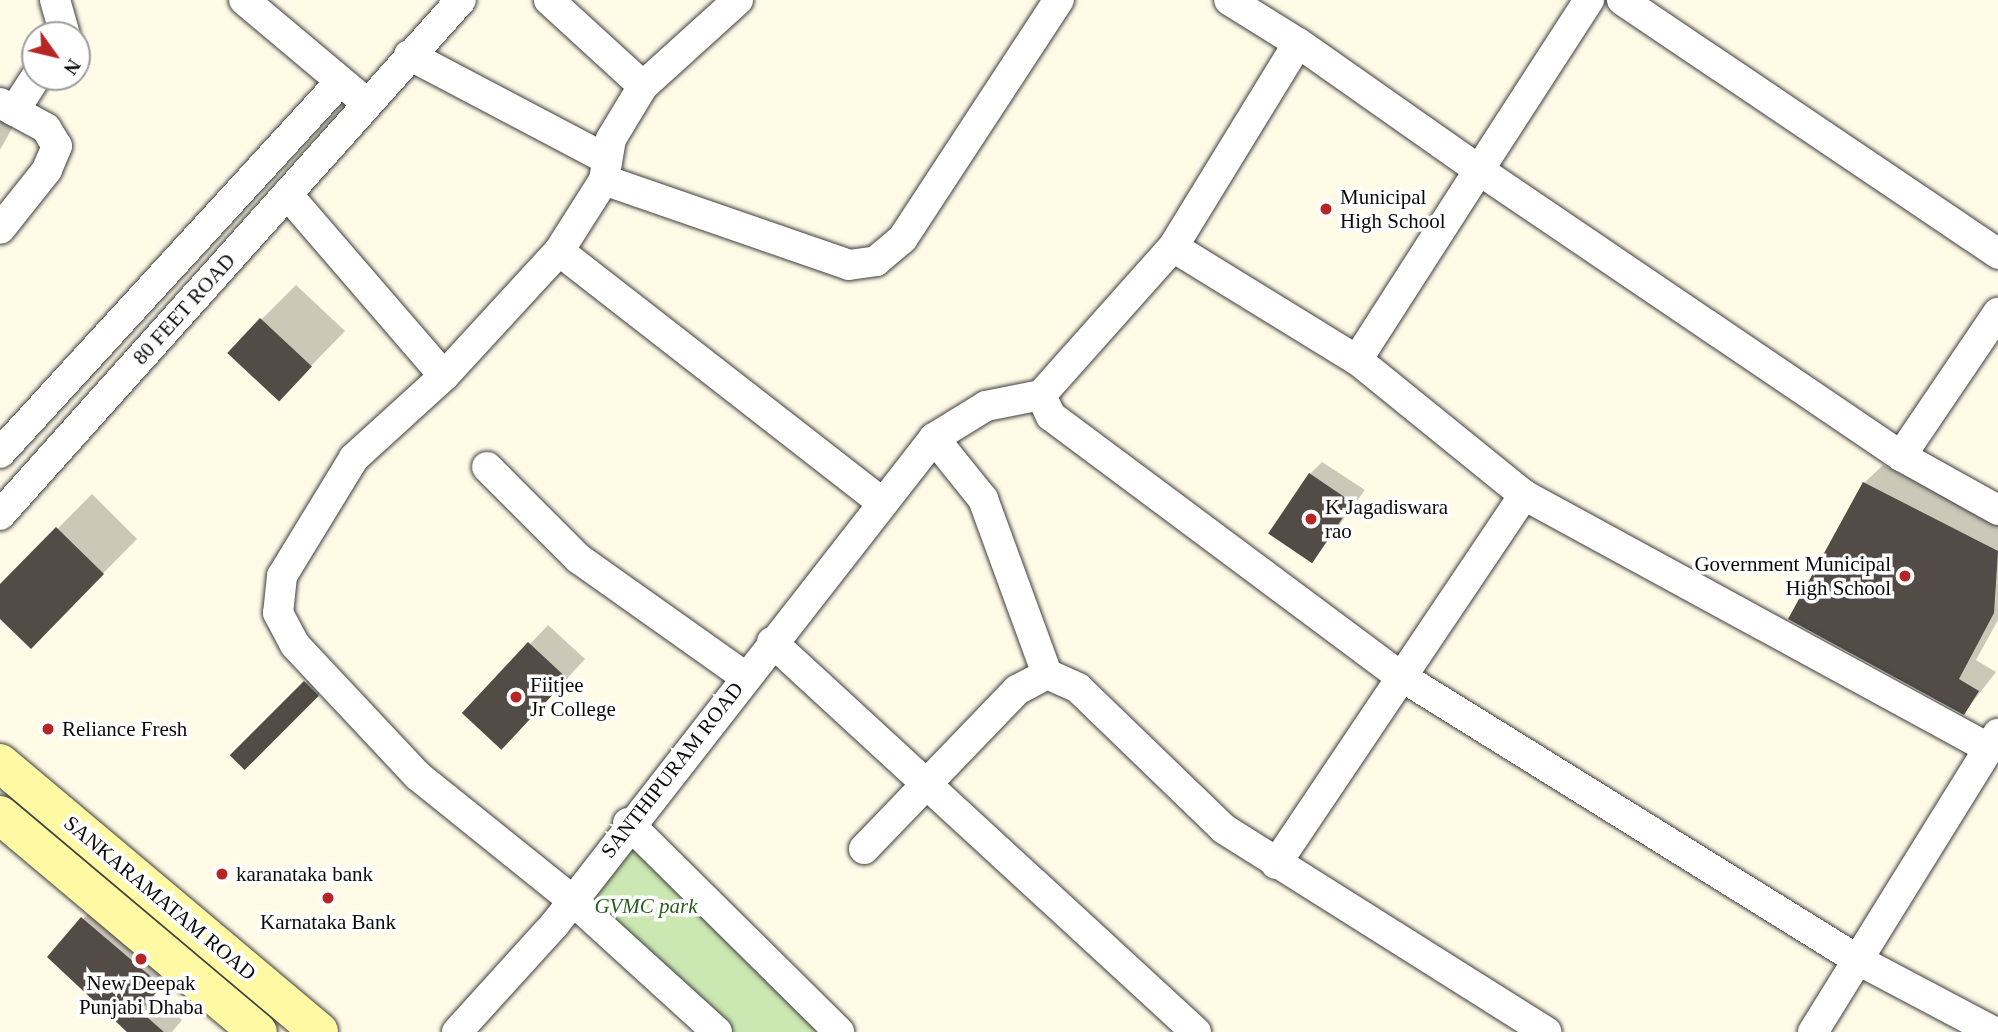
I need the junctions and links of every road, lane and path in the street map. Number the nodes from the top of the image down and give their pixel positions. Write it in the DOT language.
graph roads {
  1 [pos="55,0"];
  2 [pos="244,0"];
  3 [pos="461,0"];
  4 [pos="738,0"];
  5 [pos="1059,0"];
  6 [pos="1229,0"];
  7 [pos="1589,0"];
  8 [pos="1622,0"];
  9 [pos="560,3"];
  10 [pos="61,21"];
  11 [pos="1297,43"];
  12 [pos="408,55"];
  13 [pos="340,82"];
  14 [pos="643,86"];
  15 [pos="22,91"];
  16 [pos="367,102"];
  17 [pos="7,107"];
  18 [pos="604,169"];
  19 [pos="1479,170"];
  20 [pos="287,194"];
  21 [pos="0,229"];
  22 [pos="1174,247"];
  23 [pos="559,251"];
  24 [pos="1998,254"];
  25 [pos="1998,313"];
  26 [pos="1357,360"];
  27 [pos="444,376"];
  28 [pos="1041,394"];
  29 [pos="934,438"];
  30 [pos="0,453"];
  31 [pos="1901,456"];
  32 [pos="486,467"];
  33 [pos="1524,495"];
  34 [pos="883,503"];
  35 [pos="1998,510"];
  36 [pos="0,515"];
  37 [pos="772,642"];
  38 [pos="1047,674"];
  39 [pos="1399,675"];
  40 [pos="744,676"];
  41 [pos="1994,741"];
  42 [pos="0,763"];
  43 [pos="925,789"];
  44 [pos="0,815"];
  45 [pos="628,823"];
  46 [pos="864,849"];
  47 [pos="1276,864"];
  48 [pos="572,900"];
  49 [pos="1858,960"];
  50 [pos="258,1032"];
  51 [pos="319,1032"];
  52 [pos="457,1032"];
  53 [pos="717,1032"];
  54 [pos="839,1032"];
  55 [pos="1196,1032"];
  56 [pos="1546,1032"];
  57 [pos="1812,1032"];
  58 [pos="1994,1032"];
  1 -- 10 [label="street"];
  2 -- 13 [label="street"];
  3 -- 12 [label="street, 80 FEET ROAD"];
  4 -- 14 [label="street"];
  5 -- 18 [label="street"];
  6 -- 11 [label="street"];
  7 -- 19 [label="street"];
  8 -- 24 [label="street"];
  9 -- 14 [label="street"];
  11 -- 19 [label="street"];
  11 -- 22 [label="street"];
  12 -- 16 [label="street, 80 FEET ROAD"];
  12 -- 18 [label="street"];
  13 -- 16 [label="street"];
  13 -- 30 [label="street, 80 FEET ROAD"];
  14 -- 18 [label="street"];
  15 -- 17 [label="street"];
  16 -- 20 [label="street, 80 FEET ROAD"];
  17 -- 21 [label="street"];
  18 -- 23 [label="street"];
  19 -- 26 [label="street"];
  19 -- 31 [label="street"];
  20 -- 27 [label="street"];
  20 -- 36 [label="street, 80 FEET ROAD"];
  22 -- 26 [label="street"];
  22 -- 28 [label="street"];
  23 -- 27 [label="street"];
  23 -- 34 [label="street"];
  25 -- 31 [label="street"];
  26 -- 33 [label="street"];
  27 -- 48 [label="street"];
  28 -- 29 [label="street"];
  28 -- 39 [label="street"];
  29 -- 34 [label="street, SANTHIPURAM ROAD"];
  29 -- 38 [label="street"];
  31 -- 35 [label="street"];
  32 -- 40 [label="street"];
  33 -- 39 [label="street"];
  33 -- 41 [label="street"];
  34 -- 37 [label="street, SANTHIPURAM ROAD"];
  37 -- 40 [label="street, SANTHIPURAM ROAD"];
  37 -- 43 [label="street"];
  38 -- 43 [label="street"];
  38 -- 47 [label="street"];
  39 -- 47 [label="street"];
  39 -- 49 [label="street"];
  40 -- 45 [label="street, SANTHIPURAM ROAD"];
  41 -- 49 [label="street"];
  42 -- 51 [label="main road, SANKARAMATAM ROAD"];
  43 -- 46 [label="street"];
  43 -- 55 [label="street"];
  44 -- 50 [label="main road, SANKARAMATAM ROAD"];
  45 -- 48 [label="street, SANTHIPURAM ROAD"];
  45 -- 54 [label="street"];
  47 -- 56 [label="street"];
  48 -- 52 [label="street, SANTHIPURAM ROAD"];
  48 -- 53 [label="street"];
  49 -- 57 [label="street"];
  49 -- 58 [label="street"];
}
